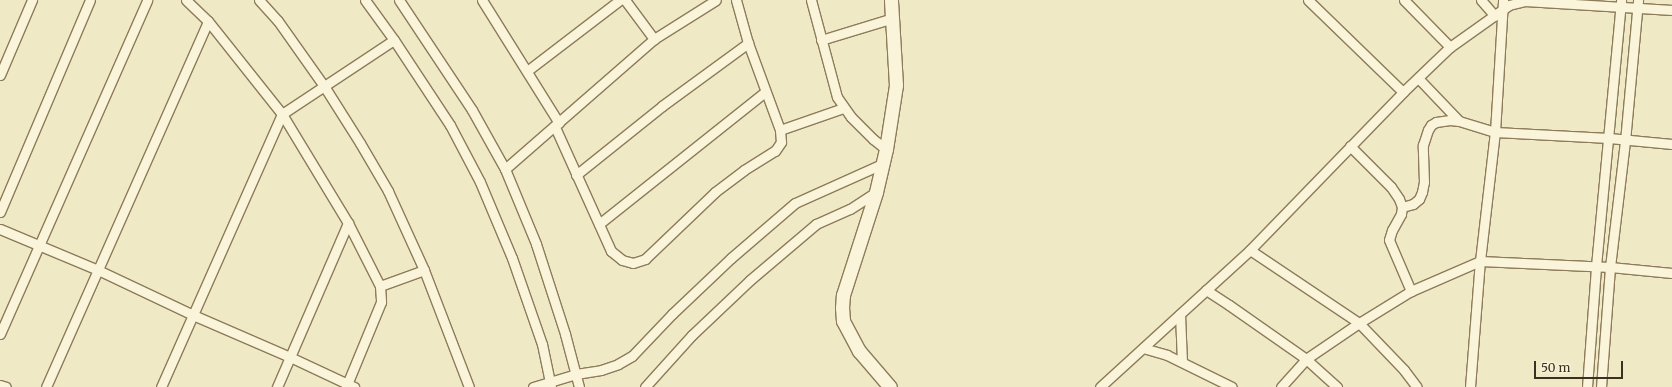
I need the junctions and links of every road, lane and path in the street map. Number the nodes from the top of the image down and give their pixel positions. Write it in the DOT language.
graph roads {
  1 [pos="32,0"];
  2 [pos="90,0"];
  3 [pos="147,0"];
  4 [pos="186,0"];
  5 [pos="259,0"];
  6 [pos="364,0"];
  7 [pos="399,0"];
  8 [pos="482,0"];
  9 [pos="620,0"];
  10 [pos="625,0"];
  11 [pos="716,0"];
  12 [pos="736,0"];
  13 [pos="811,0"];
  14 [pos="891,0"];
  15 [pos="1308,0"];
  16 [pos="1404,0"];
  17 [pos="1481,0"];
  18 [pos="1503,0"];
  19 [pos="1561,2"];
  20 [pos="1621,3"];
  21 [pos="1638,4"];
  22 [pos="1672,10"];
  23 [pos="1499,13"];
  24 [pos="894,18"];
  25 [pos="208,21"];
  26 [pos="654,39"];
  27 [pos="394,40"];
  28 [pos="821,40"];
  29 [pos="748,43"];
  30 [pos="1450,47"];
  31 [pos="527,72"];
  32 [pos="0,75"];
  33 [pos="1418,78"];
  34 [pos="324,86"];
  35 [pos="766,92"];
  36 [pos="1403,92"];
  37 [pos="844,108"];
  38 [pos="282,114"];
  39 [pos="1459,121"];
  40 [pos="557,125"];
  41 [pos="780,130"];
  42 [pos="1495,132"];
  43 [pos="1609,138"];
  44 [pos="1626,141"];
  45 [pos="1672,144"];
  46 [pos="1350,146"];
  47 [pos="886,149"];
  48 [pos="882,164"];
  49 [pos="505,170"];
  50 [pos="576,175"];
  51 [pos="876,192"];
  52 [pos="1402,207"];
  53 [pos="0,212"];
  54 [pos="348,223"];
  55 [pos="599,224"];
  56 [pos="0,230"];
  57 [pos="39,245"];
  58 [pos="1250,250"];
  59 [pos="1480,261"];
  60 [pos="1596,266"];
  61 [pos="1610,267"];
  62 [pos="98,270"];
  63 [pos="424,270"];
  64 [pos="1672,273"];
  65 [pos="380,286"];
  66 [pos="1206,290"];
  67 [pos="1411,291"];
  68 [pos="1180,314"];
  69 [pos="193,315"];
  70 [pos="1359,323"];
  71 [pos="0,334"];
  72 [pos="1144,348"];
  73 [pos="290,357"];
  74 [pos="1306,359"];
  75 [pos="1182,362"];
  76 [pos="576,374"];
  77 [pos="0,384"];
  78 [pos="551,384"];
  79 [pos="349,386"];
  80 [pos="6,387"];
  81 [pos="46,387"];
  82 [pos="161,387"];
  83 [pos="278,387"];
  84 [pos="469,387"];
  85 [pos="533,387"];
  86 [pos="579,387"];
  87 [pos="645,387"];
  88 [pos="890,387"];
  89 [pos="1100,387"];
  90 [pos="1232,387"];
  91 [pos="1281,387"];
  92 [pos="1336,387"];
  93 [pos="1417,387"];
  94 [pos="1470,387"];
  95 [pos="1587,387"];
  96 [pos="1602,387"];
  1 -- 32 [label="street"];
  2 -- 53 [label="street"];
  3 -- 57 [label="street"];
  4 -- 25 [label="street"];
  5 -- 34 [label="street"];
  6 -- 27 [label="street"];
  7 -- 49 [label="street"];
  8 -- 31 [label="street"];
  9 -- 31 [label="street"];
  10 -- 26 [label="street"];
  11 -- 26 [label="street"];
  12 -- 29 [label="street"];
  13 -- 28 [label="street"];
  14 -- 24 [label="street"];
  15 -- 36 [label="street"];
  16 -- 30 [label="street"];
  17 -- 23 [label="street"];
  18 -- 23 [label="street"];
  19 -- 20 [label="street"];
  19 -- 23 [label="street"];
  20 -- 21 [label="street"];
  20 -- 43 [label="street"];
  21 -- 22 [label="street"];
  21 -- 44 [label="street"];
  23 -- 30 [label="street"];
  23 -- 42 [label="street"];
  24 -- 28 [label="street"];
  24 -- 47 [label="street"];
  25 -- 38 [label="street"];
  25 -- 62 [label="street"];
  26 -- 40 [label="street"];
  27 -- 34 [label="street"];
  27 -- 78 [label="street"];
  28 -- 37 [label="street"];
  29 -- 35 [label="street"];
  29 -- 50 [label="street"];
  30 -- 33 [label="street"];
  31 -- 40 [label="street"];
  33 -- 36 [label="street"];
  33 -- 39 [label="street"];
  34 -- 38 [label="street"];
  34 -- 63 [label="street"];
  35 -- 41 [label="street"];
  35 -- 55 [label="street"];
  36 -- 46 [label="street"];
  37 -- 41 [label="street"];
  37 -- 47 [label="street"];
  38 -- 54 [label="street"];
  38 -- 69 [label="street"];
  39 -- 42 [label="street"];
  39 -- 52 [label="street"];
  40 -- 49 [label="street"];
  40 -- 50 [label="street"];
  41 -- 55 [label="street"];
  42 -- 43 [label="street"];
  42 -- 59 [label="street"];
  43 -- 44 [label="street"];
  43 -- 60 [label="street"];
  44 -- 45 [label="street"];
  44 -- 61 [label="street"];
  46 -- 52 [label="street"];
  46 -- 58 [label="street"];
  47 -- 48 [label="street"];
  48 -- 51 [label="street"];
  48 -- 76 [label="street"];
  49 -- 76 [label="street"];
  50 -- 55 [label="street"];
  51 -- 87 [label="street"];
  51 -- 88 [label="street"];
  52 -- 67 [label="street"];
  54 -- 65 [label="street"];
  54 -- 73 [label="street"];
  56 -- 57 [label="street"];
  57 -- 62 [label="street"];
  57 -- 71 [label="street"];
  58 -- 66 [label="street"];
  58 -- 70 [label="street"];
  59 -- 60 [label="street"];
  59 -- 67 [label="street"];
  59 -- 94 [label="street"];
  60 -- 61 [label="street"];
  60 -- 95 [label="street"];
  61 -- 64 [label="street"];
  61 -- 96 [label="street"];
  62 -- 69 [label="street"];
  62 -- 81 [label="street"];
  63 -- 65 [label="street"];
  63 -- 84 [label="street"];
  65 -- 79 [label="street"];
  66 -- 68 [label="street"];
  66 -- 74 [label="street"];
  67 -- 70 [label="street"];
  68 -- 72 [label="street"];
  68 -- 75 [label="street"];
  69 -- 73 [label="street"];
  69 -- 82 [label="street"];
  70 -- 74 [label="street"];
  70 -- 93 [label="street"];
  72 -- 75 [label="street"];
  72 -- 89 [label="street"];
  73 -- 79 [label="street"];
  73 -- 83 [label="street"];
  74 -- 91 [label="street"];
  74 -- 92 [label="street"];
  75 -- 90 [label="street"];
  76 -- 78 [label="street"];
  76 -- 86 [label="street"];
  77 -- 80 [label="street"];
  78 -- 85 [label="street"];
}
